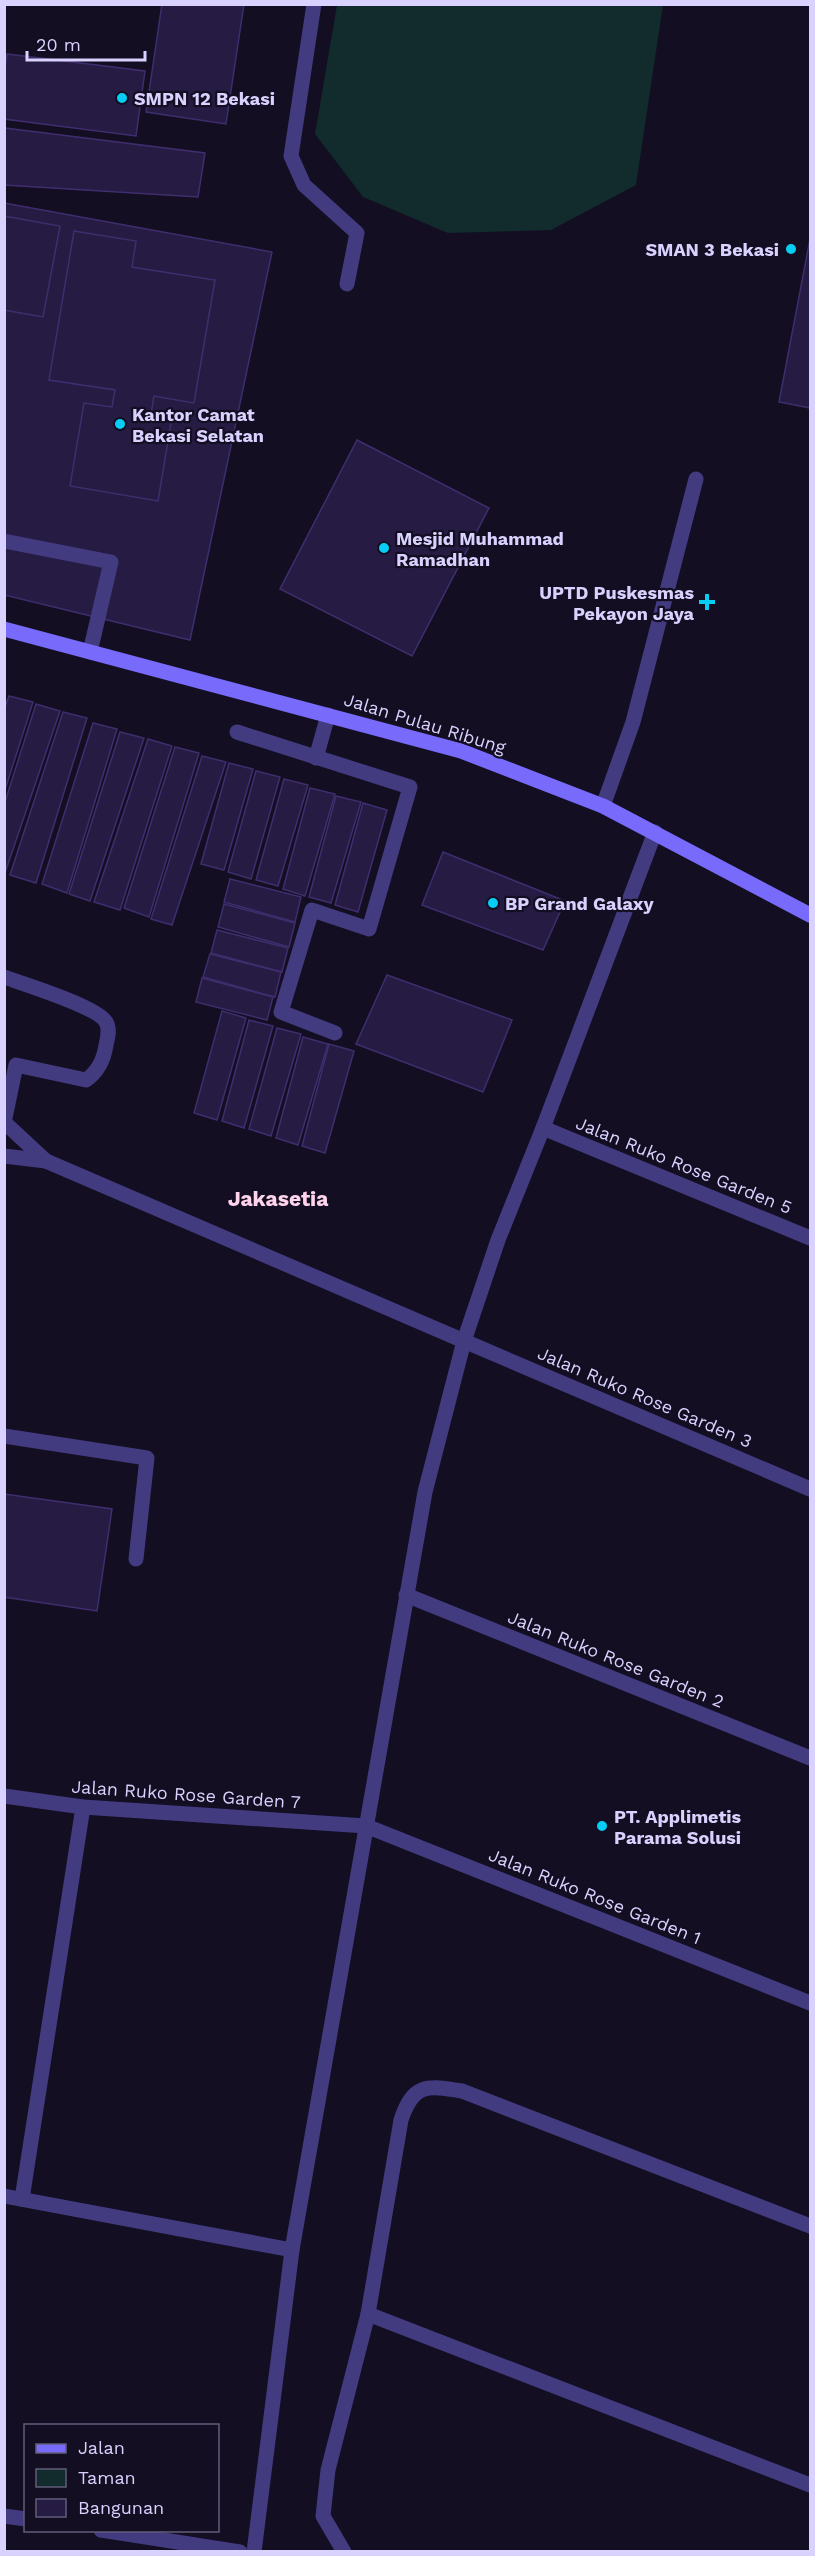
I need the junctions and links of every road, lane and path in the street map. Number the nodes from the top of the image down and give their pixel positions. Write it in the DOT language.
graph roads {
  1 [pos="314,4"];
  2 [pos="347,284"];
  3 [pos="696,479"];
  4 [pos="4,541"];
  5 [pos="4,629"];
  6 [pos="90,652"];
  7 [pos="328,715"];
  8 [pos="237,732"];
  9 [pos="316,758"];
  10 [pos="603,806"];
  11 [pos="655,832"];
  12 [pos="810,915"];
  13 [pos="4,977"];
  14 [pos="336,1033"];
  15 [pos="10,1063"];
  16 [pos="5,1123"];
  17 [pos="543,1128"];
  18 [pos="4,1156"];
  19 [pos="46,1161"];
  20 [pos="810,1238"];
  21 [pos="464,1341"];
  22 [pos="4,1436"];
  23 [pos="810,1489"];
  24 [pos="136,1559"];
  25 [pos="406,1595"];
  26 [pos="810,1758"];
  27 [pos="4,1796"];
  28 [pos="83,1807"];
  29 [pos="366,1826"];
  30 [pos="810,2003"];
  31 [pos="4,2196"];
  32 [pos="22,2199"];
  33 [pos="810,2226"];
  34 [pos="292,2250"];
  35 [pos="368,2314"];
  36 [pos="810,2485"];
  37 [pos="4,2516"];
  38 [pos="24,2519"];
  39 [pos="114,2532"];
  40 [pos="240,2552"];
  41 [pos="254,2552"];
  42 [pos="344,2552"];
  1 -- 2 [label="street"];
  3 -- 10 [label="street"];
  4 -- 6 [label="street"];
  5 -- 6 [label="main road, Jalan Pulau Ribung"];
  6 -- 7 [label="main road, Jalan Pulau Ribung"];
  7 -- 9 [label="street"];
  7 -- 10 [label="main road, Jalan Pulau Ribung"];
  8 -- 9 [label="street"];
  9 -- 14 [label="street"];
  10 -- 11 [label="main road, Jalan Pulau Ribung"];
  11 -- 12 [label="main road, Jalan Pulau Ribung"];
  11 -- 17 [label="street"];
  13 -- 15 [label="street"];
  15 -- 16 [label="street"];
  16 -- 19 [label="street"];
  17 -- 20 [label="street, Jalan Ruko Rose Garden 5"];
  17 -- 21 [label="street"];
  18 -- 19 [label="street"];
  19 -- 21 [label="street, Jalan Ruko Rose Garden 3"];
  21 -- 23 [label="street, Jalan Ruko Rose Garden 3"];
  21 -- 25 [label="street"];
  22 -- 24 [label="street"];
  25 -- 26 [label="street, Jalan Ruko Rose Garden 2"];
  25 -- 29 [label="street"];
  27 -- 28 [label="street, Jalan Ruko Rose Garden 7"];
  28 -- 29 [label="street, Jalan Ruko Rose Garden 7"];
  28 -- 32 [label="street"];
  29 -- 30 [label="street, Jalan Ruko Rose Garden 1"];
  29 -- 34 [label="street"];
  31 -- 32 [label="street"];
  32 -- 34 [label="street"];
  33 -- 35 [label="street"];
  34 -- 41 [label="street"];
  35 -- 36 [label="street"];
  35 -- 42 [label="street"];
  37 -- 38 [label="street"];
  39 -- 40 [label="street"];
}
